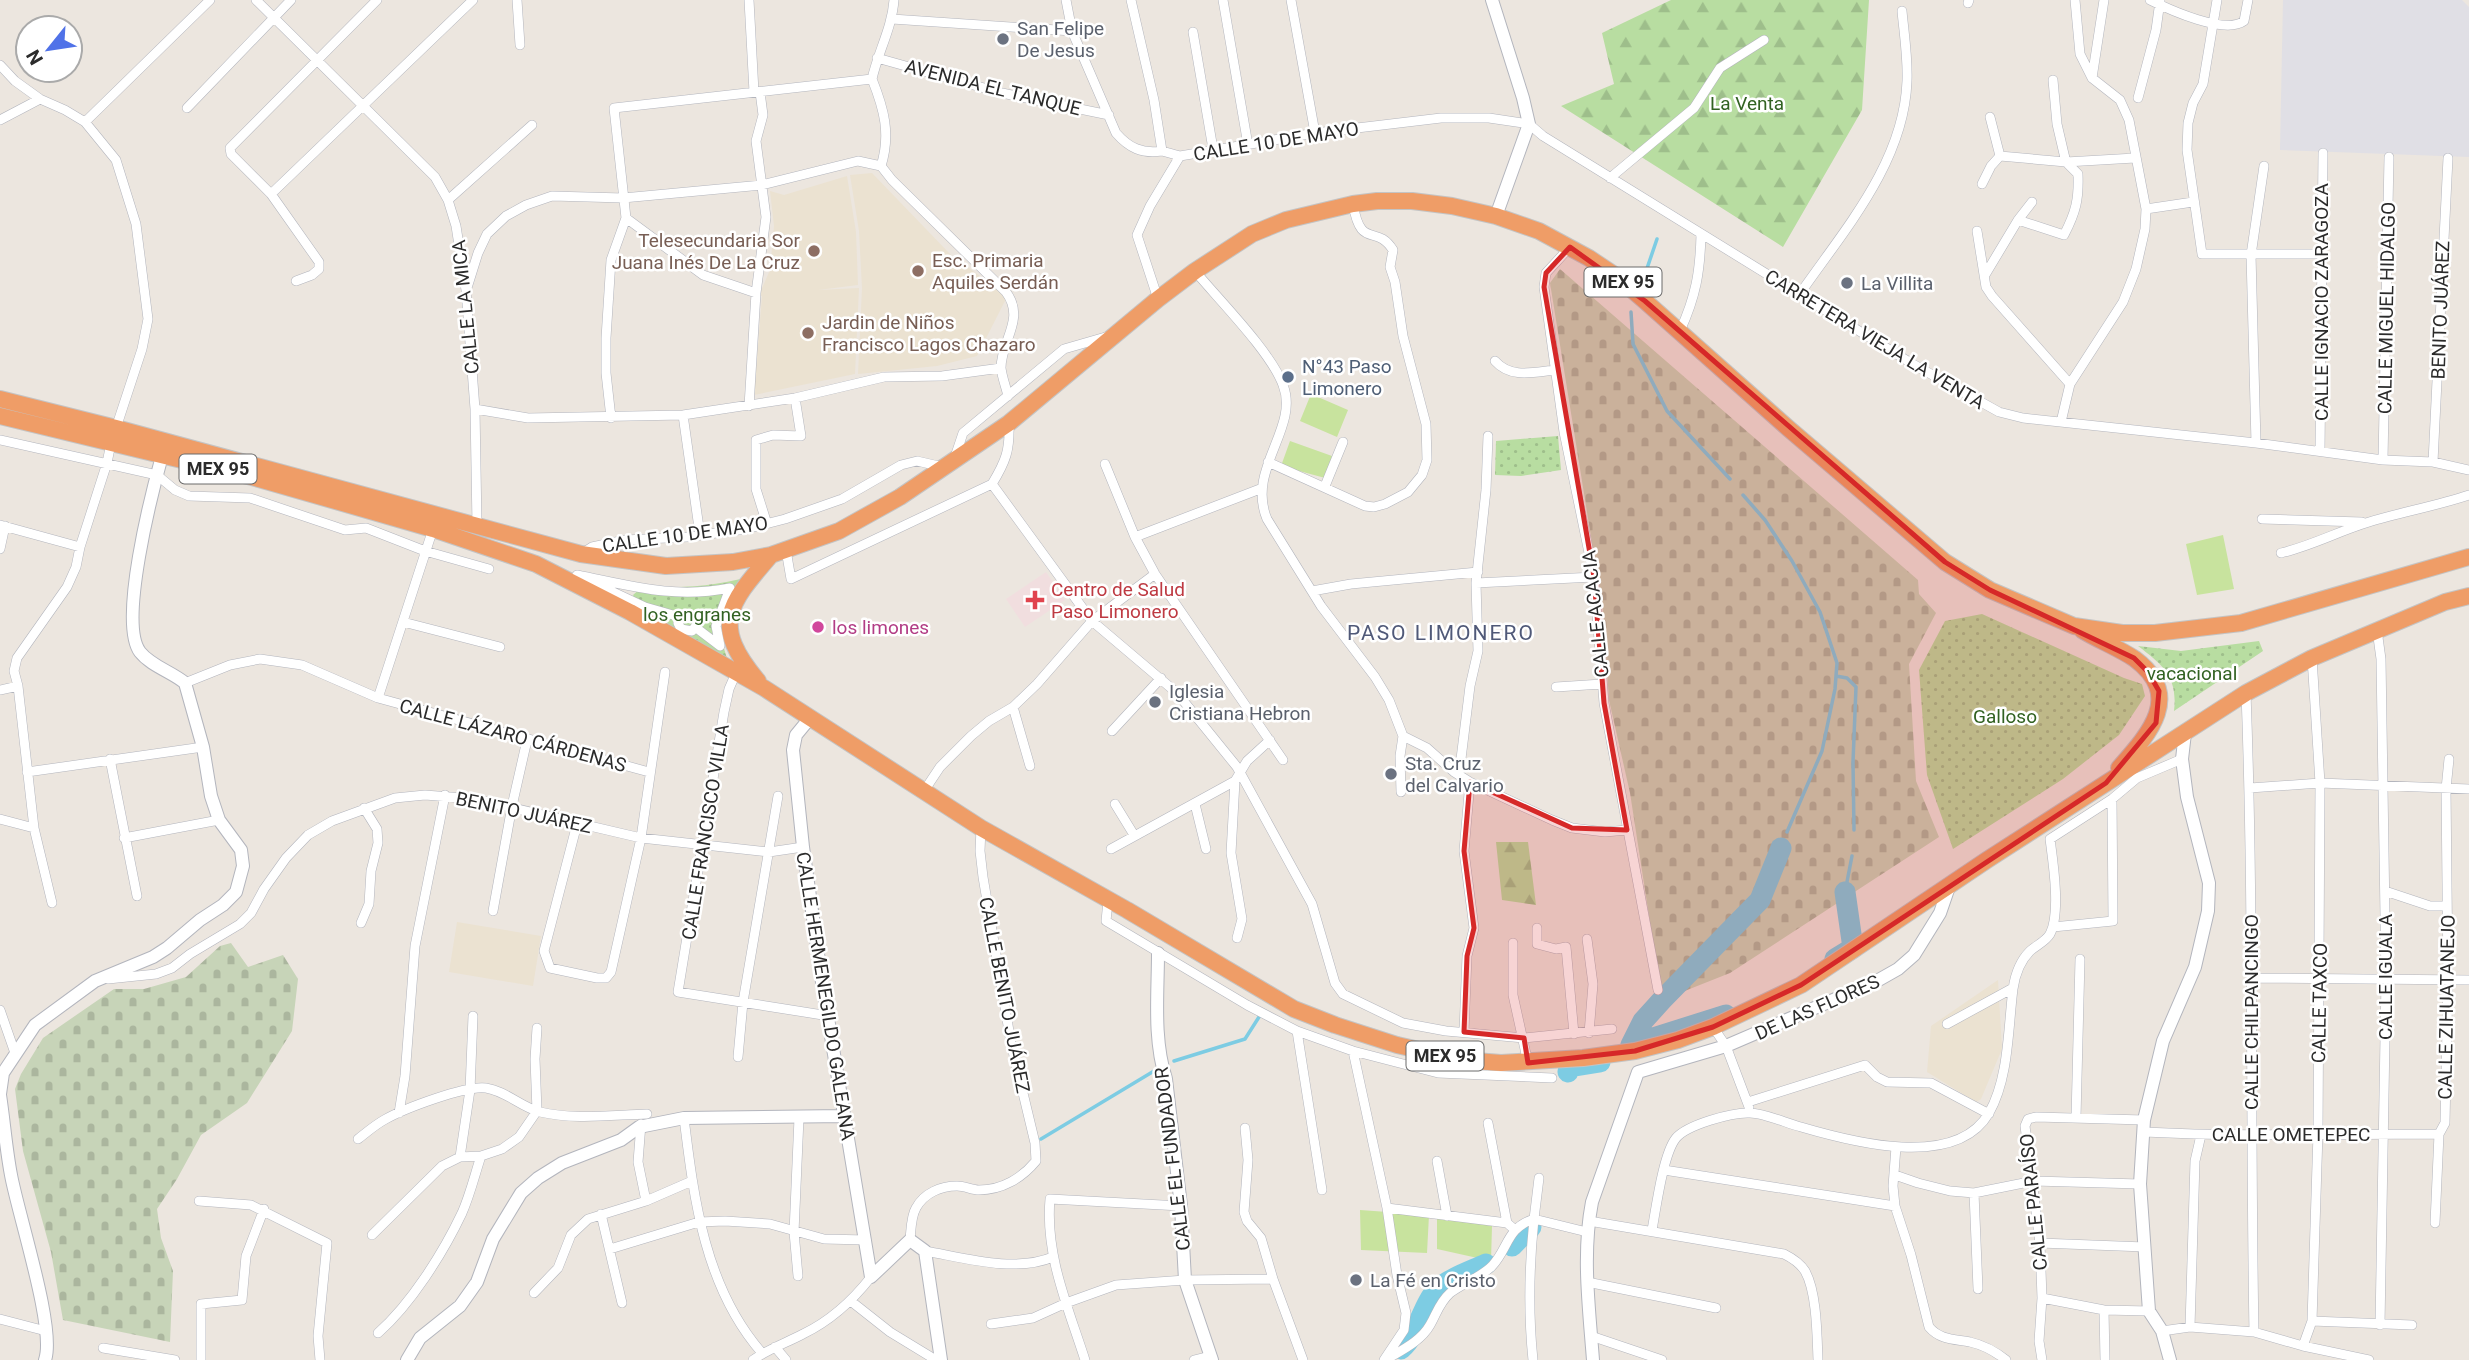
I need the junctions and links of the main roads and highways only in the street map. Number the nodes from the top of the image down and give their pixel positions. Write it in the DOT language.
graph roads {
  1 [pos="0,399"];
  2 [pos="0,416"];
  3 [pos="113,435"];
  4 [pos="778,553"];
  5 [pos="2469,557"];
  6 [pos="2469,596"];
  7 [pos="2074,626"];
  8 [pos="764,688"];
  9 [pos="2106,783"];
  1 -- 3 [label="highway, MEX 95"];
  2 -- 3 [label="highway, MEX 95"];
  3 -- 4 [label="highway, MEX 95"];
  3 -- 8 [label="highway, MEX 95"];
  4 -- 7 [label="highway, MEX 95"];
  4 -- 8 [label="highway"];
  5 -- 7 [label="highway, MEX 95"];
  6 -- 9 [label="highway, MEX 95"];
  7 -- 9 [label="highway"];
  8 -- 9 [label="highway, MEX 95"];
}
